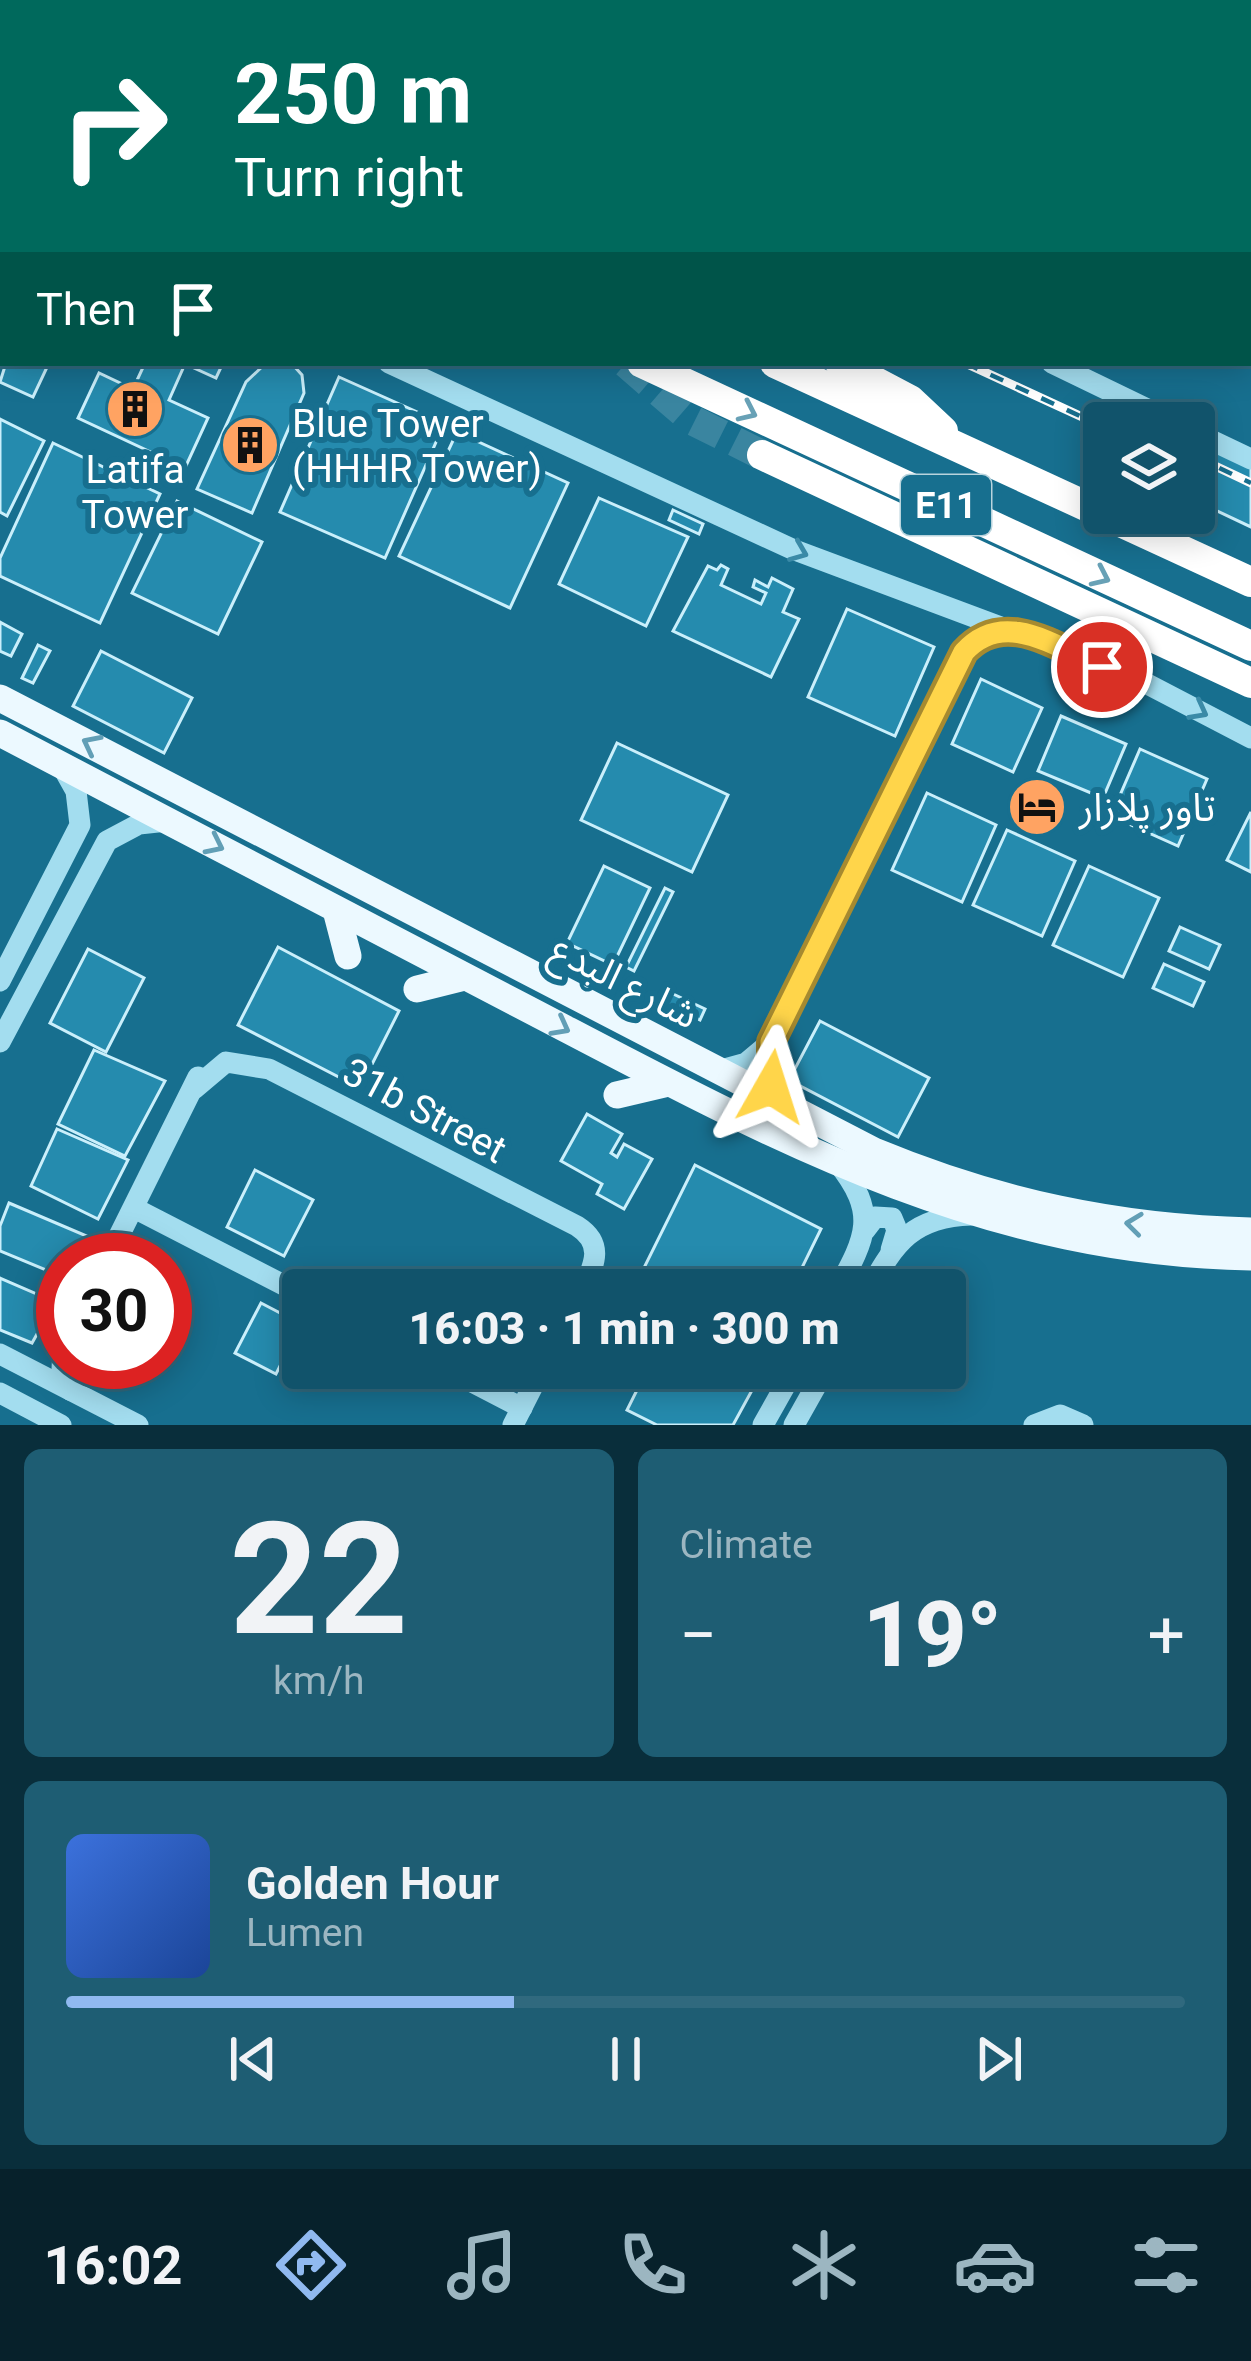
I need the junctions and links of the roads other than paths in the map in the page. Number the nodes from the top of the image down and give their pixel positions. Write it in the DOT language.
graph roads {
  1 [pos="395,366"];
  2 [pos="648,366"];
  3 [pos="782,366"];
  4 [pos="846,366"];
  5 [pos="1058,366"];
  6 [pos="1133,402"];
  7 [pos="1215,441"];
  8 [pos="953,445"];
  9 [pos="762,455"];
  10 [pos="1251,459"];
  11 [pos="1251,582"];
  12 [pos="937,601"];
  13 [pos="1013,629"];
  14 [pos="1251,646"];
  15 [pos="959,660"];
  16 [pos="1251,683"];
  17 [pos="0,698"];
  18 [pos="0,733"];
  19 [pos="1251,739"];
  20 [pos="62,765"];
  21 [pos="167,821"];
  22 [pos="80,825"];
  23 [pos="107,841"];
  24 [pos="257,865"];
  25 [pos="328,869"];
  26 [pos="336,910"];
  27 [pos="348,956"];
  28 [pos="465,977"];
  29 [pos="0,981"];
  30 [pos="417,989"];
  31 [pos="0,1042"];
  32 [pos="771,1042"];
  33 [pos="717,1071"];
  34 [pos="668,1083"];
  35 [pos="617,1095"];
  36 [pos="774,1100"];
  37 [pos="836,1162"];
  38 [pos="134,1208"];
  39 [pos="972,1215"];
  40 [pos="865,1230"];
  41 [pos="1251,1232"];
  42 [pos="121,1233"];
  43 [pos="891,1250"];
  44 [pos="1251,1257"];
  45 [pos="583,1269"];
  46 [pos="847,1269"];
  47 [pos="881,1269"];
  48 [pos="282,1284"];
  49 [pos="0,1354"];
  50 [pos="36,1359"];
  51 [pos="22,1365"];
  52 [pos="476,1389"];
  53 [pos="531,1389"];
  54 [pos="783,1389"];
  55 [pos="814,1389"];
  56 [pos="70,1390"];
  57 [pos="0,1394"];
  58 [pos="517,1416"];
  59 [pos="62,1425"];
  60 [pos="138,1425"];
  61 [pos="763,1425"];
  62 [pos="794,1425"];
  63 [pos="1034,1425"];
  64 [pos="1058,1425"];
  65 [pos="1072,1425"];
  66 [pos="1083,1425"];
  1 -- 12 [label="street, one-way"];
  2 -- 14 [label="highway, E11, one-way"];
  3 -- 8 [label="highway, E11"];
  4 -- 8 [label="highway"];
  5 -- 6 [label="street"];
  7 -- 10 [label="street"];
  8 -- 11 [label="highway, E11"];
  9 -- 16 [label="highway"];
  12 -- 13 [label="street"];
  12 -- 15 [label="street"];
  13 -- 15 [label="street"];
  13 -- 19 [label="street, one-way"];
  15 -- 32 [label="street"];
  25 -- 17 [label="main road, شارع البدع, one-way"];
  18 -- 20 [label="main road, شارع البدع"];
  20 -- 21 [label="main road, شارع البدع"];
  20 -- 22 [label="street"];
  21 -- 23 [label="street"];
  21 -- 24 [label="main road, شارع البدع, one-way"];
  22 -- 23 [label="street"];
  22 -- 29 [label="street"];
  23 -- 31 [label="street"];
  24 -- 25 [label="main road"];
  24 -- 26 [label="main road, شارع البدع"];
  25 -- 33 [label="main road, شارع البدع"];
  26 -- 27 [label="main road"];
  26 -- 28 [label="main road, شارع البدع"];
  28 -- 30 [label="main road"];
  28 -- 34 [label="main road, شارع البدع, one-way"];
  32 -- 33 [label="street"];
  32 -- 36 [label="street"];
  33 -- 36 [label="main road, شارع البدع"];
  34 -- 35 [label="main road"];
  34 -- 37 [label="main road, شارع البدع"];
  41 -- 36 [label="main road, شارع البدع, one-way"];
  37 -- 39 [label="main road, شارع البدع"];
  37 -- 40 [label="street"];
  38 -- 42 [label="street, 31b Street"];
  38 -- 45 [label="street, 31b Street"];
  38 -- 48 [label="street"];
  39 -- 43 [label="street"];
  39 -- 44 [label="main road, شارع البدع"];
  40 -- 43 [label="street"];
  40 -- 46 [label="street"];
  43 -- 47 [label="street"];
  49 -- 51 [label="street"];
  50 -- 51 [label="street"];
  51 -- 56 [label="street"];
  52 -- 58 [label="street"];
  53 -- 58 [label="street"];
  54 -- 61 [label="street"];
  55 -- 62 [label="street"];
  56 -- 60 [label="street"];
  57 -- 59 [label="street"];
  63 -- 66 [label="street"];
  64 -- 65 [label="street"];
}
